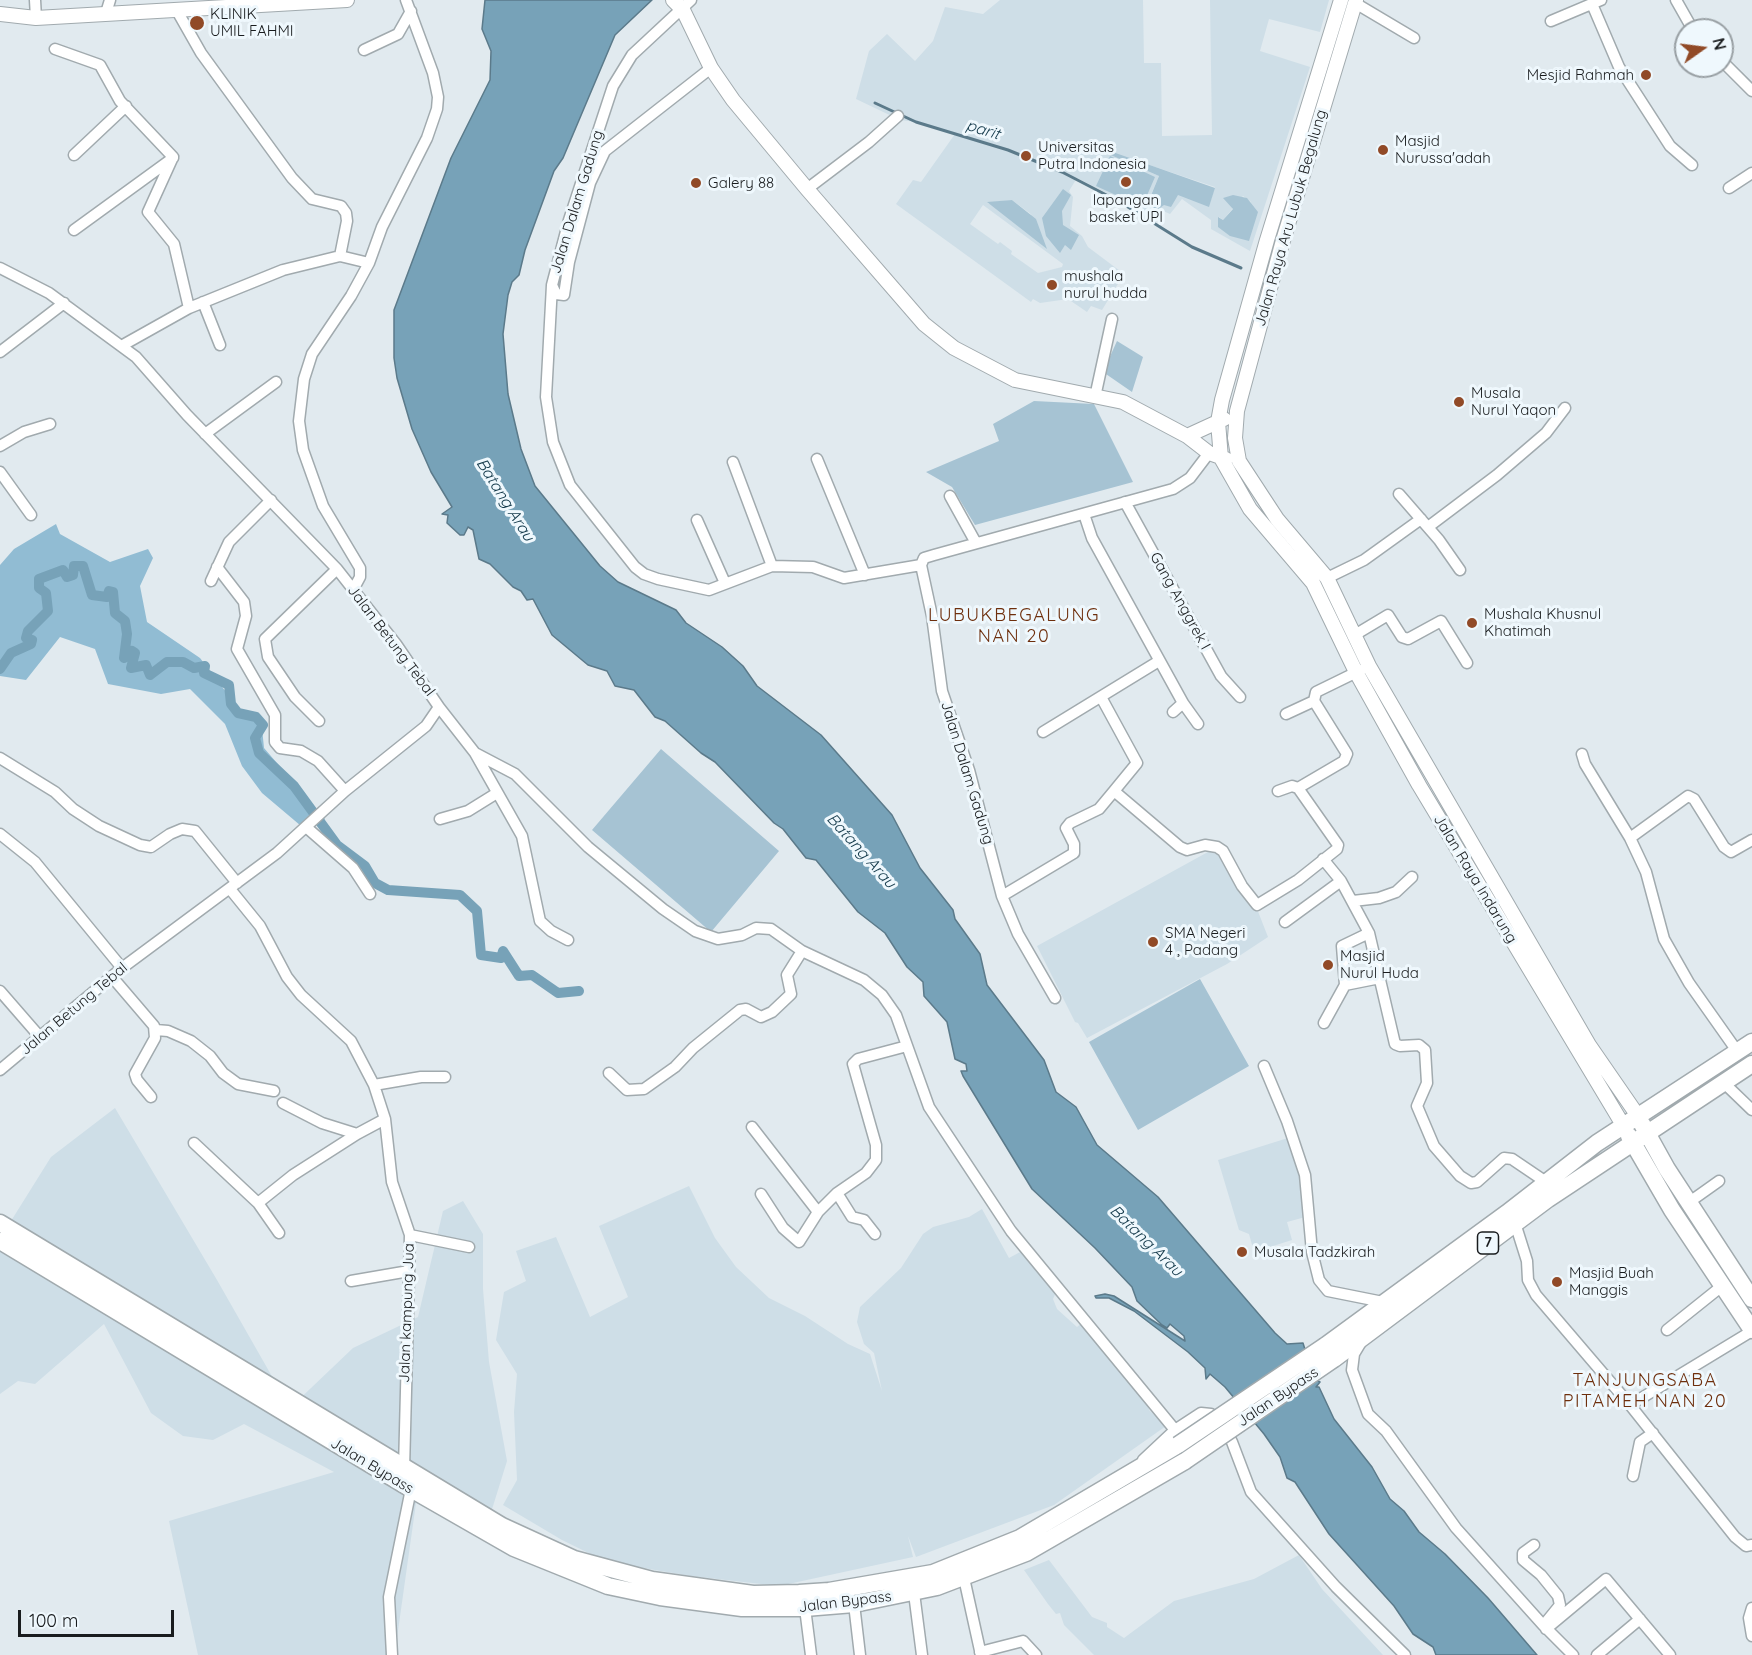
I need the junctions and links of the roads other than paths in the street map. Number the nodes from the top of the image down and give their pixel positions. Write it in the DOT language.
graph roads {
  1 [pos="34,0"];
  2 [pos="347,0"];
  3 [pos="406,0"];
  4 [pos="1341,0"];
  5 [pos="1676,0"];
  6 [pos="1356,1"];
  7 [pos="1596,2"];
  8 [pos="682,3"];
  9 [pos="196,4"];
  10 [pos="108,7"];
  11 [pos="176,9"];
  12 [pos="411,11"];
  13 [pos="0,14"];
  14 [pos="36,18"];
  15 [pos="1687,18"];
  16 [pos="1551,21"];
  17 [pos="1414,38"];
  18 [pos="55,49"];
  19 [pos="364,50"];
  20 [pos="711,68"];
  21 [pos="1734,73"];
  22 [pos="1752,92"];
  23 [pos="126,106"];
  24 [pos="898,116"];
  25 [pos="74,155"];
  26 [pos="173,158"];
  27 [pos="1692,165"];
  28 [pos="1752,173"];
  29 [pos="1729,188"];
  30 [pos="807,189"];
  31 [pos="74,230"];
  32 [pos="1267,240"];
  33 [pos="1281,244"];
  34 [pos="340,256"];
  35 [pos="369,263"];
  36 [pos="0,268"];
  37 [pos="552,285"];
  38 [pos="203,302"];
  39 [pos="64,303"];
  40 [pos="189,308"];
  41 [pos="1112,319"];
  42 [pos="123,345"];
  43 [pos="220,345"];
  44 [pos="0,352"];
  45 [pos="276,382"];
  46 [pos="1095,397"];
  47 [pos="1565,408"];
  48 [pos="1237,411"];
  49 [pos="1218,422"];
  50 [pos="50,424"];
  51 [pos="205,434"];
  52 [pos="1187,436"];
  53 [pos="1235,438"];
  54 [pos="0,446"];
  55 [pos="1215,455"];
  56 [pos="817,459"];
  57 [pos="1239,461"];
  58 [pos="733,462"];
  59 [pos="0,472"];
  60 [pos="1399,494"];
  61 [pos="951,496"];
  62 [pos="271,500"];
  63 [pos="1125,502"];
  64 [pos="1084,514"];
  65 [pos="31,515"];
  66 [pos="698,520"];
  67 [pos="1425,523"];
  68 [pos="976,543"];
  69 [pos="921,565"];
  70 [pos="772,566"];
  71 [pos="217,567"];
  72 [pos="337,569"];
  73 [pos="1460,570"];
  74 [pos="865,575"];
  75 [pos="1327,578"];
  76 [pos="211,581"];
  77 [pos="724,583"];
  78 [pos="354,590"];
  79 [pos="1353,636"];
  80 [pos="1159,661"];
  81 [pos="1467,663"];
  82 [pos="1369,666"];
  83 [pos="1356,672"];
  84 [pos="1240,697"];
  85 [pos="1101,698"];
  86 [pos="1314,701"];
  87 [pos="1183,703"];
  88 [pos="439,707"];
  89 [pos="1173,712"];
  90 [pos="1286,714"];
  91 [pos="319,721"];
  92 [pos="1198,724"];
  93 [pos="1043,732"];
  94 [pos="475,753"];
  95 [pos="1582,754"];
  96 [pos="0,758"];
  97 [pos="1429,770"];
  98 [pos="1415,778"];
  99 [pos="1298,788"];
  100 [pos="345,791"];
  101 [pos="1114,791"];
  102 [pos="1278,791"];
  103 [pos="497,793"];
  104 [pos="440,819"];
  105 [pos="312,823"];
  106 [pos="0,834"];
  107 [pos="1630,838"];
  108 [pos="1752,840"];
  109 [pos="1323,859"];
  110 [pos="1412,877"];
  111 [pos="1341,881"];
  112 [pos="233,886"];
  113 [pos="370,894"];
  114 [pos="1002,896"];
  115 [pos="1353,901"];
  116 [pos="1285,922"];
  117 [pos="1369,933"];
  118 [pos="568,940"];
  119 [pos="802,951"];
  120 [pos="122,968"];
  121 [pos="113,978"];
  122 [pos="1380,978"];
  123 [pos="1345,985"];
  124 [pos="0,991"];
  125 [pos="1055,998"];
  126 [pos="1324,1023"];
  127 [pos="156,1030"];
  128 [pos="40,1037"];
  129 [pos="1752,1042"];
  130 [pos="907,1046"];
  131 [pos="1737,1051"];
  132 [pos="1752,1064"];
  133 [pos="1264,1066"];
  134 [pos="0,1070"];
  135 [pos="609,1072"];
  136 [pos="445,1077"];
  137 [pos="1724,1083"];
  138 [pos="375,1085"];
  139 [pos="274,1091"];
  140 [pos="151,1097"];
  141 [pos="283,1103"];
  142 [pos="1752,1110"];
  143 [pos="1638,1116"];
  144 [pos="385,1119"];
  145 [pos="1623,1125"];
  146 [pos="752,1127"];
  147 [pos="357,1134"];
  148 [pos="1640,1139"];
  149 [pos="194,1143"];
  150 [pos="1548,1180"];
  151 [pos="1719,1181"];
  152 [pos="837,1192"];
  153 [pos="761,1194"];
  154 [pos="258,1203"];
  155 [pos="1688,1203"];
  156 [pos="818,1212"];
  157 [pos="0,1223"];
  158 [pos="1515,1223"];
  159 [pos="279,1233"];
  160 [pos="875,1234"];
  161 [pos="410,1235"];
  162 [pos="0,1241"];
  163 [pos="469,1247"];
  164 [pos="409,1271"];
  165 [pos="351,1281"];
  166 [pos="1722,1286"];
  167 [pos="1752,1299"];
  168 [pos="1383,1302"];
  169 [pos="145,1310"];
  170 [pos="136,1325"];
  171 [pos="1668,1330"];
  172 [pos="1752,1330"];
  173 [pos="1364,1339"];
  174 [pos="1330,1353"];
  175 [pos="1630,1405"];
  176 [pos="1653,1433"];
  177 [pos="1177,1437"];
  178 [pos="404,1469"];
  179 [pos="1633,1476"];
  180 [pos="411,1489"];
  181 [pos="1534,1545"];
  182 [pos="1752,1545"];
  183 [pos="964,1578"];
  184 [pos="935,1580"];
  185 [pos="914,1593"];
  186 [pos="692,1595"];
  187 [pos="854,1604"];
  188 [pos="805,1608"];
  189 [pos="1752,1608"];
  190 [pos="1640,1619"];
  191 [pos="1544,1627"];
  192 [pos="1752,1636"];
  193 [pos="980,1654"];
  194 [pos="392,1655"];
  195 [pos="811,1655"];
  196 [pos="860,1655"];
  197 [pos="922,1655"];
  198 [pos="1036,1655"];
  199 [pos="1405,1655"];
  200 [pos="1574,1655"];
  201 [pos="1597,1655"];
  202 [pos="1670,1655"];
  1 -- 14 [label="street"];
  2 -- 9 [label="main road"];
  3 -- 12 [label="street"];
  4 -- 32 [label="main road, Jalan Raya Aru Lubuk Begalung"];
  5 -- 15 [label="street"];
  6 -- 17 [label="street"];
  6 -- 33 [label="main road, Jalan Raya Aru Lubuk Begalung"];
  7 -- 16 [label="street"];
  7 -- 27 [label="street"];
  8 -- 20 [label="main road"];
  8 -- 37 [label="street, Jalan Dalam Gadung"];
  9 -- 11 [label="main road"];
  10 -- 11 [label="main road"];
  10 -- 14 [label="main road"];
  11 -- 34 [label="street"];
  12 -- 19 [label="street"];
  12 -- 35 [label="street"];
  13 -- 14 [label="main road"];
  18 -- 23 [label="street"];
  20 -- 30 [label="main road"];
  20 -- 37 [label="street"];
  21 -- 22 [label="street"];
  23 -- 25 [label="street"];
  23 -- 26 [label="street"];
  24 -- 30 [label="street"];
  26 -- 31 [label="street"];
  26 -- 40 [label="street"];
  28 -- 29 [label="street"];
  30 -- 46 [label="main road"];
  32 -- 33 [label="main road"];
  32 -- 49 [label="main road, Jalan Raya Aru Lubuk Begalung"];
  33 -- 48 [label="main road, Jalan Raya Aru Lubuk Begalung"];
  34 -- 35 [label="street"];
  34 -- 38 [label="street"];
  35 -- 78 [label="street"];
  36 -- 39 [label="street, Jalan Betung Tebal"];
  37 -- 77 [label="street, Jalan Dalam Gadung"];
  38 -- 40 [label="street"];
  38 -- 43 [label="street"];
  39 -- 42 [label="street, Jalan Betung Tebal"];
  39 -- 44 [label="street"];
  40 -- 42 [label="street"];
  41 -- 46 [label="street"];
  42 -- 51 [label="street, Jalan Betung Tebal"];
  45 -- 51 [label="street"];
  46 -- 52 [label="main road"];
  47 -- 67 [label="street"];
  48 -- 49 [label="main road"];
  48 -- 53 [label="main road, Jalan Raya Aru Lubuk Begalung"];
  49 -- 52 [label="main road"];
  49 -- 55 [label="main road, Jalan Raya Indarung"];
  50 -- 54 [label="street"];
  51 -- 62 [label="street, Jalan Betung Tebal"];
  52 -- 55 [label="main road"];
  53 -- 57 [label="main road, Jalan Raya Indarung"];
  55 -- 57 [label="main road"];
  55 -- 63 [label="street, Jalan Dalam Gadung"];
  55 -- 83 [label="main road, Jalan Raya Indarung"];
  56 -- 74 [label="street"];
  57 -- 75 [label="main road, Jalan Raya Indarung"];
  58 -- 70 [label="street"];
  59 -- 65 [label="street"];
  60 -- 67 [label="street"];
  61 -- 68 [label="street"];
  62 -- 71 [label="street"];
  62 -- 72 [label="street, Jalan Betung Tebal"];
  63 -- 64 [label="street, Jalan Dalam Gadung"];
  63 -- 84 [label="street, Gang Anggrek I"];
  64 -- 68 [label="street, Jalan Dalam Gadung"];
  64 -- 80 [label="street"];
  66 -- 77 [label="street"];
  67 -- 73 [label="street"];
  67 -- 75 [label="street"];
  68 -- 69 [label="street, Jalan Dalam Gadung"];
  69 -- 74 [label="street, Jalan Dalam Gadung"];
  69 -- 114 [label="street, Jalan Dalam Gadung"];
  70 -- 74 [label="street, Jalan Dalam Gadung"];
  70 -- 77 [label="street, Jalan Dalam Gadung"];
  71 -- 76 [label="street"];
  71 -- 100 [label="street"];
  72 -- 78 [label="street, Jalan Betung Tebal"];
  72 -- 91 [label="street"];
  75 -- 79 [label="main road, Jalan Raya Indarung"];
  78 -- 88 [label="street, Jalan Betung Tebal"];
  79 -- 81 [label="street"];
  79 -- 82 [label="main road, Jalan Raya Indarung"];
  80 -- 85 [label="street"];
  80 -- 87 [label="street"];
  82 -- 83 [label="street"];
  82 -- 97 [label="main road, Jalan Raya Indarung"];
  83 -- 86 [label="street"];
  83 -- 98 [label="main road, Jalan Raya Indarung"];
  85 -- 93 [label="street"];
  85 -- 101 [label="street"];
  86 -- 90 [label="street"];
  86 -- 99 [label="street"];
  87 -- 89 [label="street"];
  87 -- 92 [label="street"];
  88 -- 94 [label="street"];
  88 -- 100 [label="street, Jalan Betung Tebal"];
  94 -- 103 [label="street"];
  94 -- 119 [label="street"];
  95 -- 107 [label="street"];
  96 -- 112 [label="street, Jalan kampung Jua"];
  97 -- 98 [label="main road"];
  97 -- 143 [label="main road, Jalan Raya Indarung"];
  98 -- 145 [label="main road, Jalan Raya Indarung"];
  99 -- 102 [label="street"];
  99 -- 109 [label="street"];
  100 -- 105 [label="street, Jalan Betung Tebal"];
  101 -- 109 [label="street"];
  101 -- 114 [label="street"];
  103 -- 104 [label="street"];
  103 -- 118 [label="street"];
  105 -- 112 [label="street, Jalan Betung Tebal"];
  105 -- 113 [label="street"];
  106 -- 120 [label="street"];
  107 -- 108 [label="street"];
  107 -- 131 [label="street"];
  109 -- 111 [label="street"];
  110 -- 115 [label="street"];
  111 -- 115 [label="street"];
  111 -- 116 [label="street"];
  112 -- 120 [label="street, Jalan Betung Tebal"];
  112 -- 138 [label="street, Jalan kampung Jua"];
  114 -- 125 [label="street, Jalan Dalam Gadung"];
  115 -- 117 [label="street"];
  117 -- 122 [label="street"];
  117 -- 123 [label="street"];
  119 -- 130 [label="street"];
  119 -- 135 [label="street"];
  120 -- 121 [label="street, Jalan Betung Tebal"];
  121 -- 127 [label="street"];
  121 -- 128 [label="street, Jalan Betung Tebal"];
  122 -- 123 [label="street"];
  122 -- 150 [label="street"];
  123 -- 126 [label="street"];
  124 -- 128 [label="street"];
  127 -- 139 [label="street"];
  127 -- 140 [label="street"];
  128 -- 134 [label="street, Jalan Betung Tebal"];
  129 -- 131 [label="highway, Jalan Bypass"];
  130 -- 152 [label="street"];
  130 -- 177 [label="street"];
  131 -- 143 [label="highway, Jalan Bypass"];
  132 -- 137 [label="highway, 7"];
  133 -- 168 [label="street"];
  136 -- 138 [label="street"];
  137 -- 142 [label="street"];
  137 -- 148 [label="highway, 7"];
  138 -- 144 [label="street, Jalan kampung Jua"];
  141 -- 147 [label="street"];
  143 -- 145 [label="highway, Jalan Bypass"];
  143 -- 148 [label="highway, Jalan Raya Indarung"];
  144 -- 147 [label="street"];
  144 -- 161 [label="street, Jalan kampung Jua"];
  145 -- 148 [label="highway, Jalan Raya Indarung"];
  145 -- 150 [label="highway, Jalan Bypass"];
  146 -- 156 [label="street"];
  147 -- 154 [label="street"];
  148 -- 155 [label="highway, Jalan Raya Indarung"];
  148 -- 158 [label="highway, Jalan Bypass / 7"];
  148 -- 166 [label="highway, Jalan Raya Indarung"];
  149 -- 154 [label="street"];
  150 -- 168 [label="highway, Jalan Bypass"];
  151 -- 155 [label="street"];
  152 -- 156 [label="street"];
  152 -- 160 [label="street"];
  153 -- 156 [label="street"];
  154 -- 159 [label="street"];
  155 -- 167 [label="highway, Jalan Raya Indarung"];
  157 -- 169 [label="highway, Jalan Bypass"];
  158 -- 173 [label="highway, Jalan Bypass / 7"];
  158 -- 175 [label="street"];
  161 -- 163 [label="street"];
  161 -- 164 [label="street, Jalan kampung Jua"];
  162 -- 170 [label="highway, Jalan Bypass"];
  164 -- 165 [label="street"];
  164 -- 178 [label="street, Jalan kampung Jua"];
  166 -- 171 [label="street"];
  166 -- 172 [label="highway, Jalan Raya Indarung"];
  168 -- 174 [label="highway, Jalan Bypass"];
  169 -- 170 [label="highway"];
  169 -- 178 [label="highway, Jalan Bypass"];
  170 -- 180 [label="highway, Jalan Bypass"];
  172 -- 175 [label="street"];
  173 -- 174 [label="highway, Jalan Bypass / 7"];
  173 -- 191 [label="street"];
  174 -- 177 [label="highway, Jalan Bypass, bridge"];
  174 -- 183 [label="highway, Jalan Bypass, bridge"];
  175 -- 176 [label="street"];
  176 -- 179 [label="street"];
  176 -- 182 [label="street"];
  177 -- 184 [label="highway, Jalan Bypass"];
  177 -- 199 [label="street"];
  178 -- 186 [label="highway, Jalan Bypass"];
  180 -- 186 [label="highway, Jalan Bypass"];
  180 -- 194 [label="street"];
  181 -- 191 [label="street"];
  183 -- 184 [label="highway, Jalan Bypass"];
  183 -- 193 [label="street"];
  184 -- 185 [label="highway, Jalan Bypass"];
  184 -- 186 [label="highway, Jalan Bypass"];
  185 -- 187 [label="highway, Jalan Bypass"];
  185 -- 197 [label="street"];
  186 -- 188 [label="highway, Jalan Bypass"];
  187 -- 188 [label="highway, Jalan Bypass"];
  187 -- 196 [label="street"];
  188 -- 195 [label="street"];
  189 -- 192 [label="street"];
  190 -- 191 [label="street"];
  190 -- 201 [label="street"];
  190 -- 202 [label="street"];
  191 -- 200 [label="street"];
  193 -- 198 [label="street"];
}
